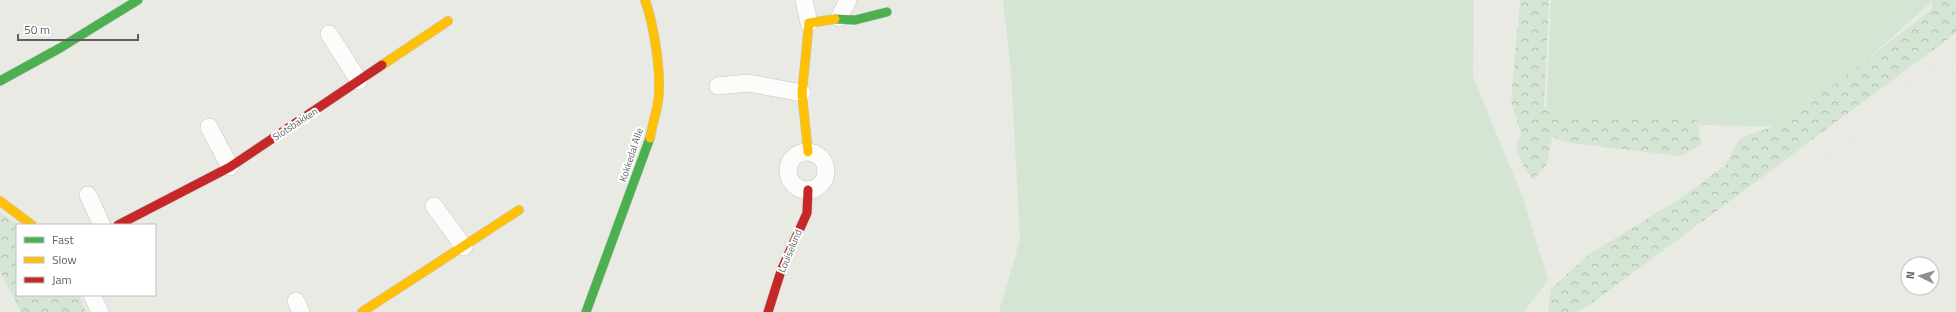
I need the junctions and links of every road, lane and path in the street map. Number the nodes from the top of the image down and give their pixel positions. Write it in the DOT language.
graph roads {
  1 [pos="138,0"];
  2 [pos="645,0"];
  3 [pos="804,0"];
  4 [pos="848,0"];
  5 [pos="887,12"];
  6 [pos="839,18"];
  7 [pos="448,20"];
  8 [pos="809,23"];
  9 [pos="328,34"];
  10 [pos="0,81"];
  11 [pos="359,82"];
  12 [pos="718,86"];
  13 [pos="802,93"];
  14 [pos="208,127"];
  15 [pos="808,152"];
  16 [pos="230,167"];
  17 [pos="808,190"];
  18 [pos="88,195"];
  19 [pos="0,201"];
  20 [pos="434,206"];
  21 [pos="519,210"];
  22 [pos="31,224"];
  23 [pos="102,224"];
  24 [pos="120,224"];
  25 [pos="464,247"];
  26 [pos="92,296"];
  27 [pos="100,312"];
  28 [pos="362,312"];
  29 [pos="586,312"];
  30 [pos="768,312"];
  1 -- 10 [label="street"];
  2 -- 29 [label="street, Kokkedal Alle"];
  3 -- 8 [label="street"];
  4 -- 6 [label="street"];
  5 -- 6 [label="street"];
  6 -- 8 [label="street"];
  7 -- 11 [label="street, Slotsbakken"];
  8 -- 13 [label="street"];
  9 -- 11 [label="street"];
  11 -- 16 [label="street, Slotsbakken"];
  12 -- 13 [label="street"];
  13 -- 15 [label="street"];
  14 -- 16 [label="street"];
  15 -- 17 [label="street"];
  15 -- 17 [label="street"];
  16 -- 24 [label="street, Slotsbakken"];
  17 -- 30 [label="street, Louiselund"];
  18 -- 23 [label="street"];
  19 -- 22 [label="street"];
  20 -- 25 [label="street"];
  21 -- 25 [label="street"];
  25 -- 28 [label="street"];
  26 -- 27 [label="street"];
}
